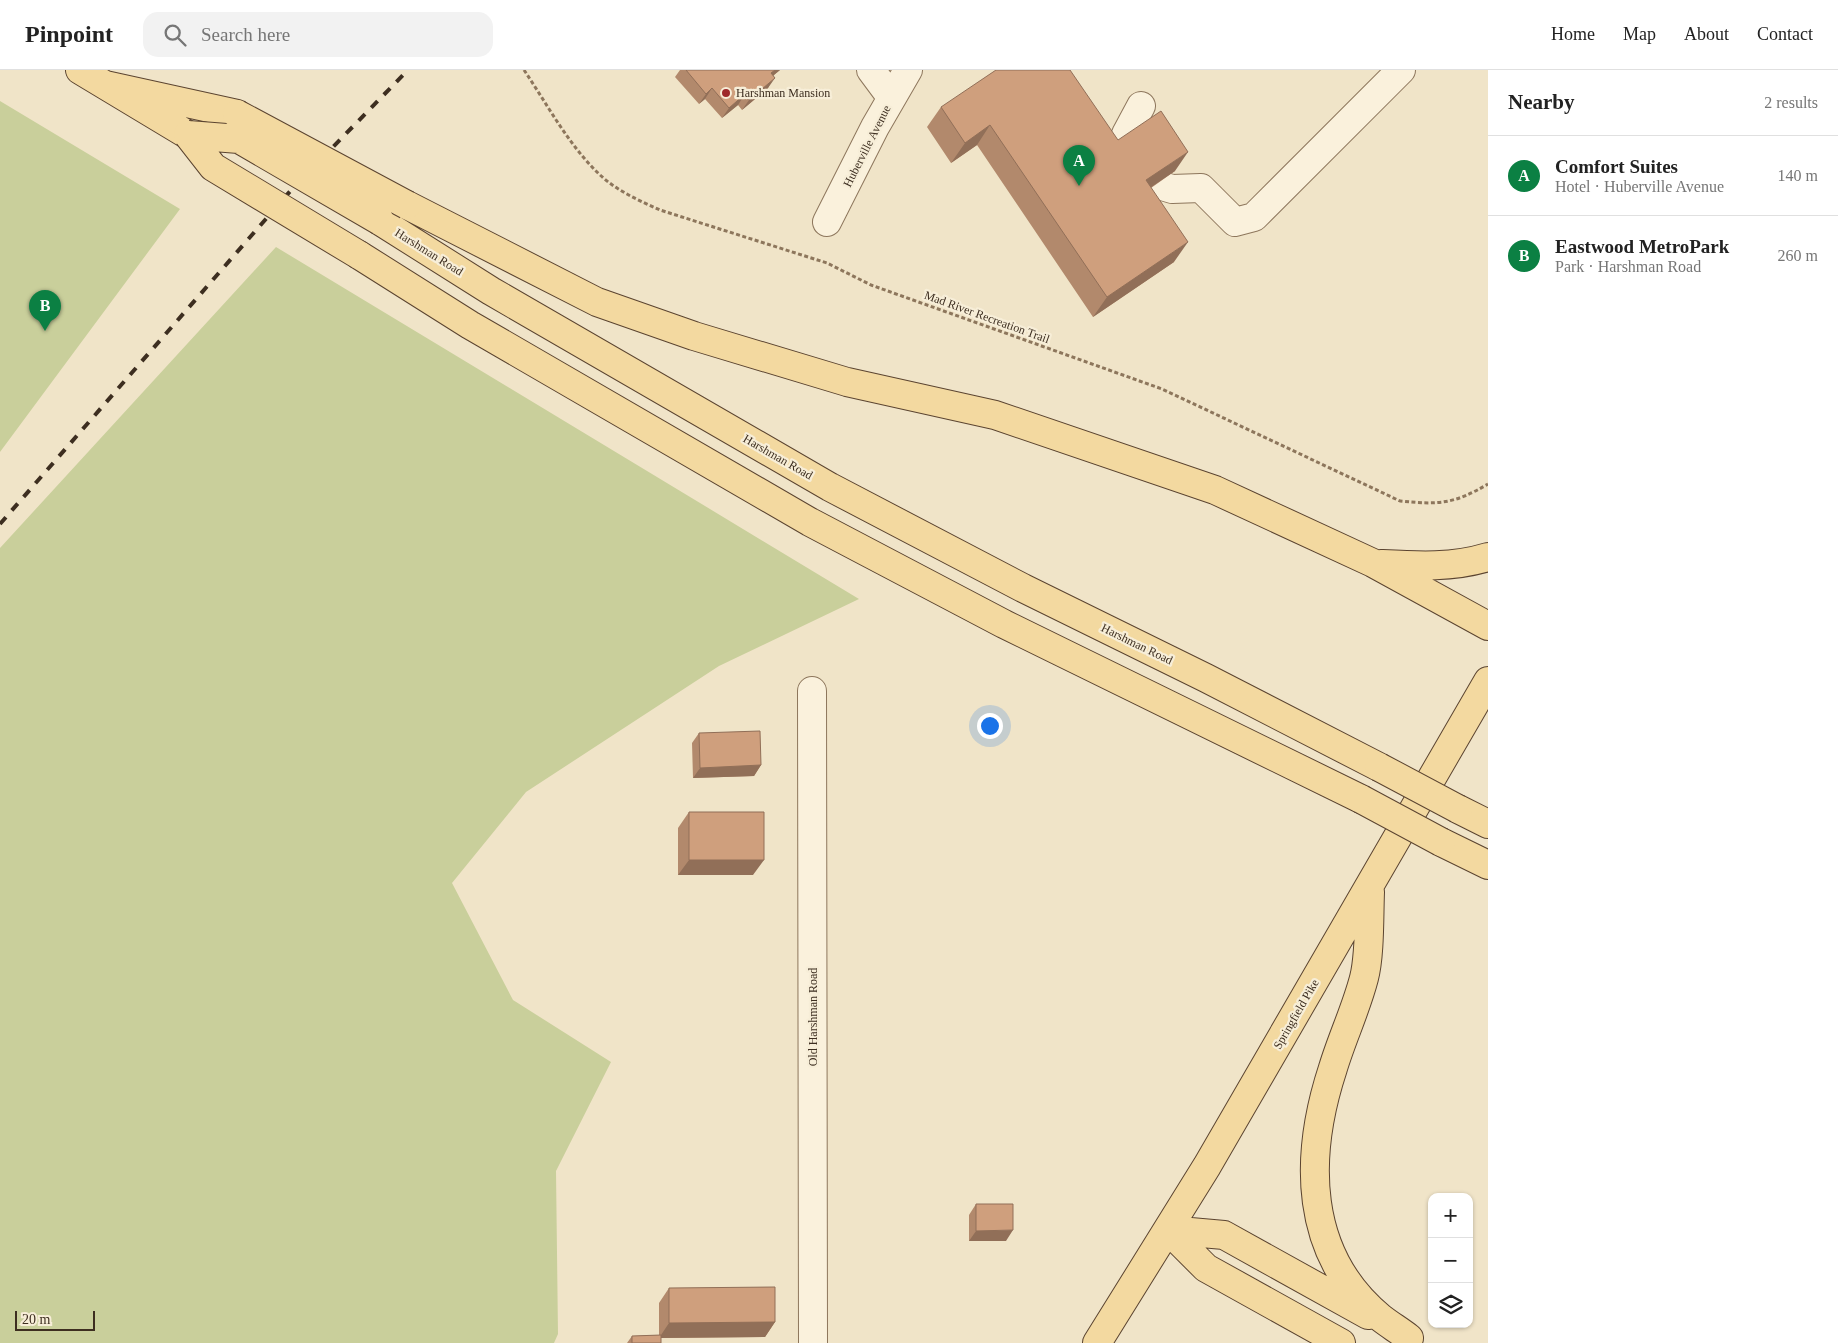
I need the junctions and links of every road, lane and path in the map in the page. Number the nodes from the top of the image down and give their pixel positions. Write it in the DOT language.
graph roads {
  1 [pos="80,70"];
  2 [pos="524,70"];
  3 [pos="871,70"];
  4 [pos="908,70"];
  5 [pos="1401,70"];
  6 [pos="105,86"];
  7 [pos="891,97"];
  8 [pos="1141,106"];
  9 [pos="188,135"];
  10 [pos="827,222"];
  11 [pos="1488,484"];
  12 [pos="1488,557"];
  13 [pos="1373,564"];
  14 [pos="1488,626"];
  15 [pos="1488,681"];
  16 [pos="812,690"];
  17 [pos="1488,824"];
  18 [pos="1483,866"];
  19 [pos="1371,884"];
  20 [pos="1168,1230"];
  21 [pos="1415,1340"];
  22 [pos="813,1343"];
  23 [pos="1097,1343"];
  24 [pos="1341,1343"];
  1 -- 6 [label="main road, Harshman Road"];
  2 -- 11 [label="path, Mad River Recreation Trail"];
  3 -- 7 [label="street"];
  4 -- 7 [label="street, Huberville Avenue"];
  5 -- 8 [label="street"];
  6 -- 9 [label="main road, Harshman Road"];
  6 -- 13 [label="main road, bridge"];
  7 -- 10 [label="street, Huberville Avenue"];
  9 -- 17 [label="main road, Harshman Road, bridge"];
  9 -- 18 [label="main road, Harshman Road, bridge"];
  12 -- 13 [label="main road"];
  13 -- 14 [label="main road"];
  15 -- 19 [label="main road, Springfield Pike"];
  16 -- 22 [label="street, Old Harshman Road"];
  19 -- 20 [label="main road, Springfield Pike"];
  19 -- 21 [label="main road"];
  20 -- 21 [label="main road"];
  20 -- 23 [label="main road, Springfield Pike"];
  20 -- 24 [label="main road"];
}
